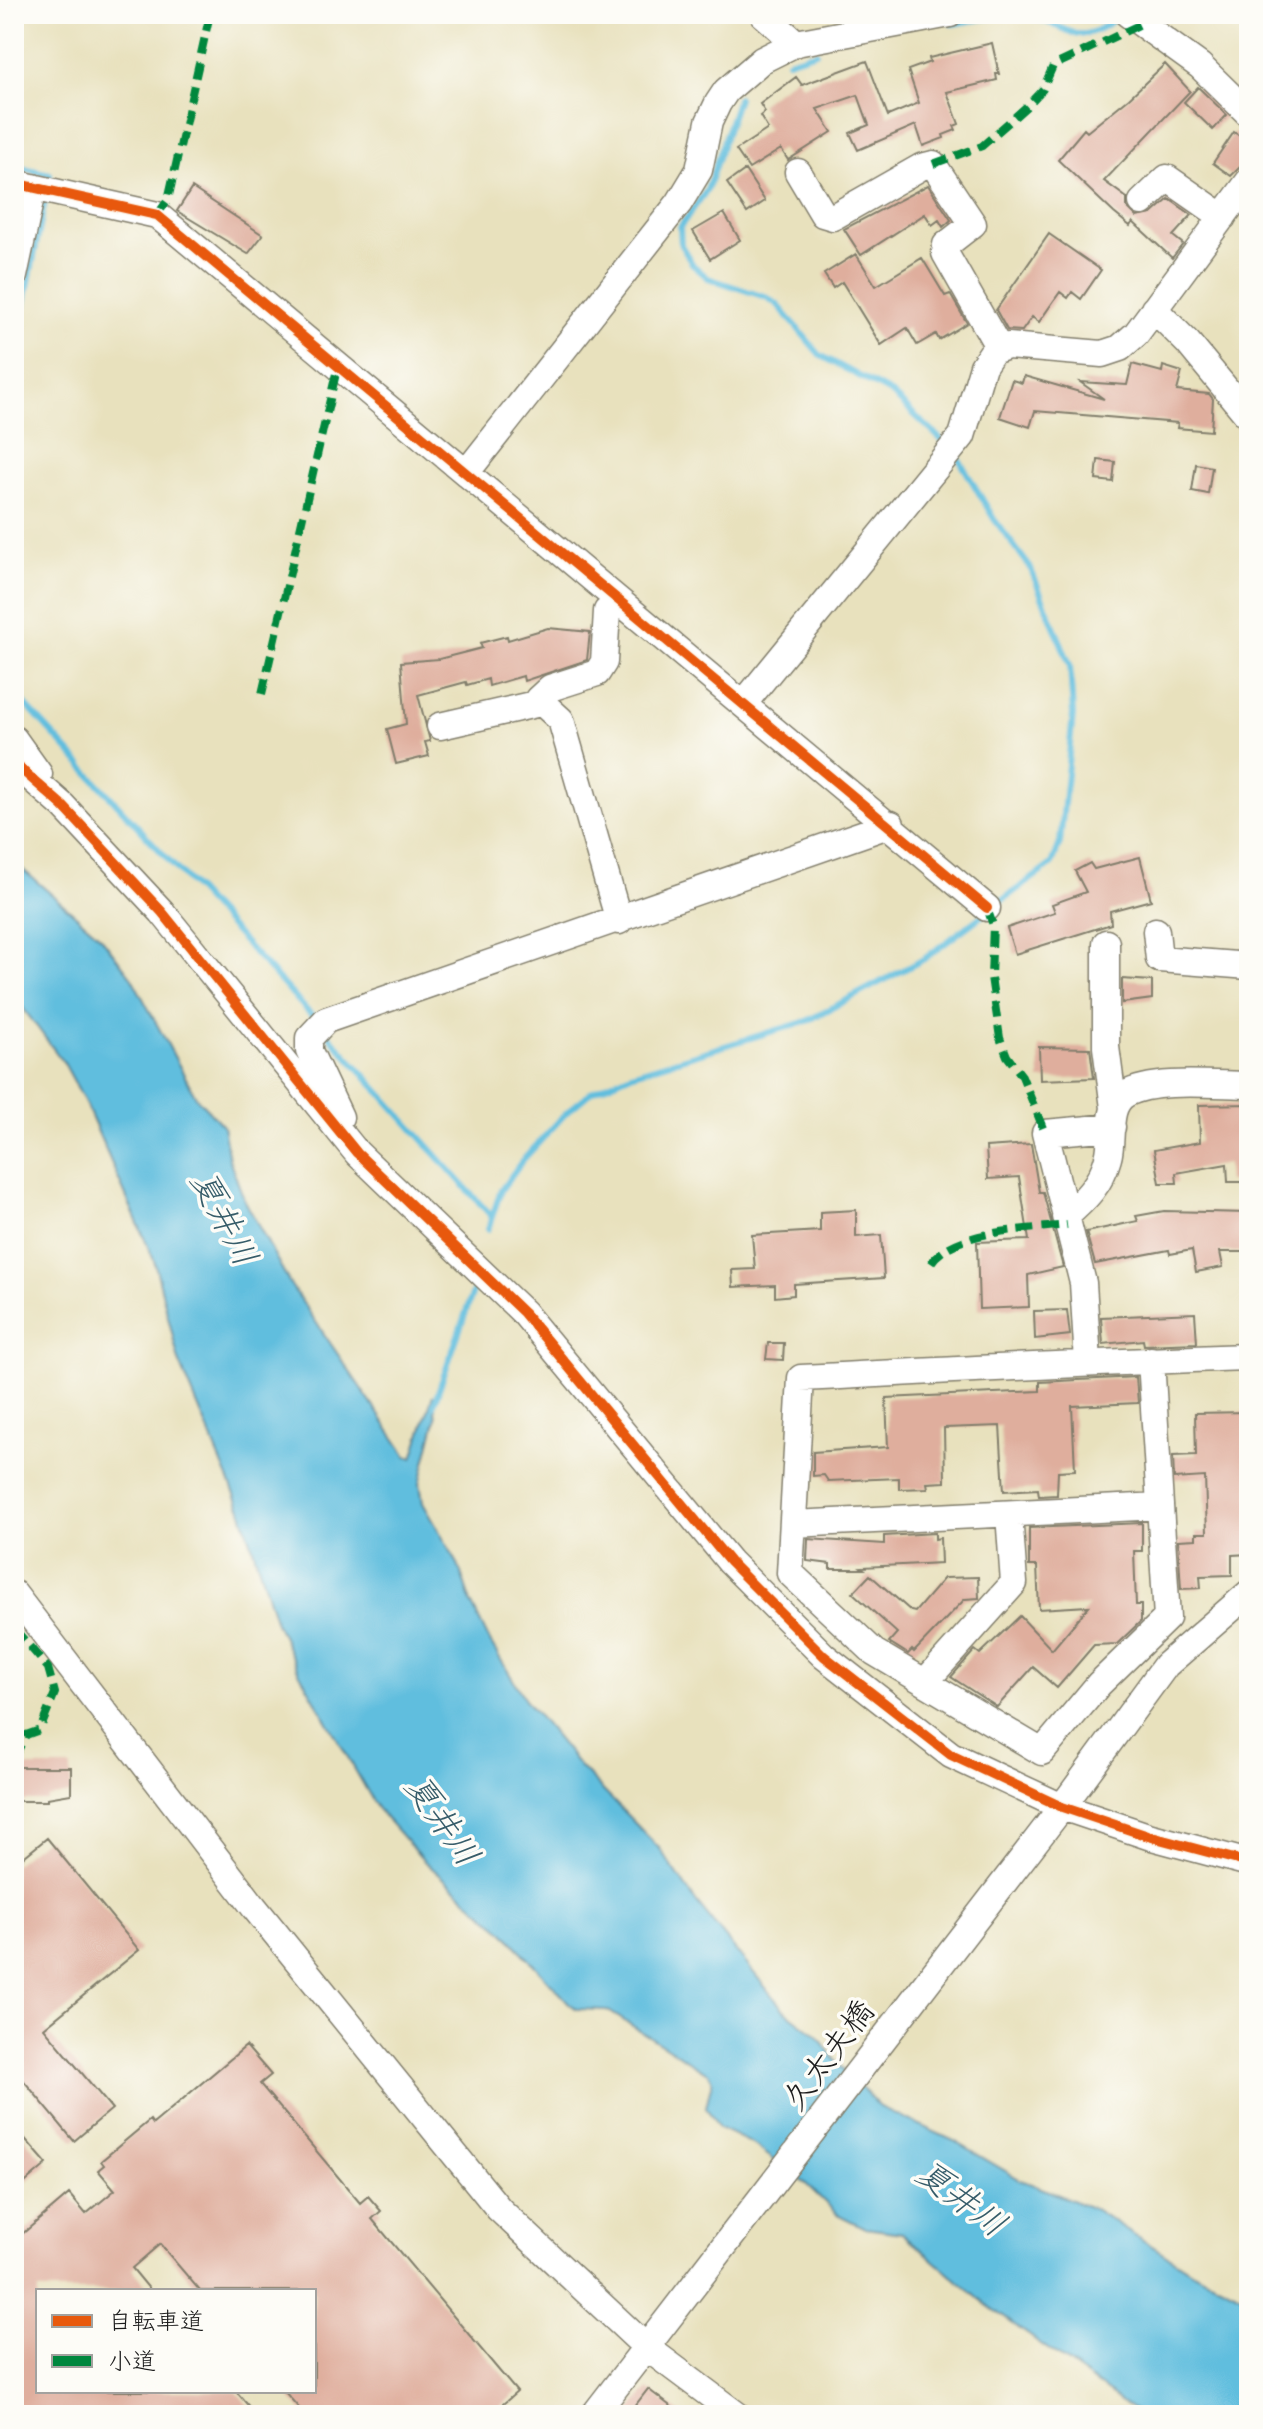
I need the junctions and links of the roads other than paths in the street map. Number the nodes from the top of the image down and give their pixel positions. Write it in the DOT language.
graph roads {
  1 [pos="763,14"];
  2 [pos="950,14"];
  3 [pos="1129,15"];
  4 [pos="796,43"];
  5 [pos="1249,114"];
  6 [pos="798,172"];
  7 [pos="1249,181"];
  8 [pos="24,185"];
  9 [pos="1142,202"];
  10 [pos="1223,217"];
  11 [pos="14,276"];
  12 [pos="1154,309"];
  13 [pos="999,348"];
  14 [pos="1249,417"];
  15 [pos="466,473"];
  16 [pos="621,603"];
  17 [pos="540,703"];
  18 [pos="744,703"];
  19 [pos="440,726"];
  20 [pos="14,739"];
  21 [pos="14,763"];
  22 [pos="63,806"];
  23 [pos="891,824"];
  24 [pos="987,908"];
  25 [pos="619,921"];
  26 [pos="1156,931"];
  27 [pos="1106,943"];
  28 [pos="1249,966"];
  29 [pos="1249,1085"];
  30 [pos="1113,1118"];
  31 [pos="357,1153"];
  32 [pos="1065,1217"];
  33 [pos="1249,1357"];
  34 [pos="1151,1360"];
  35 [pos="1088,1362"];
  36 [pos="1160,1506"];
  37 [pos="1009,1514"];
  38 [pos="793,1524"];
  39 [pos="1249,1593"];
  40 [pos="14,1594"];
  41 [pos="925,1682"];
  42 [pos="1058,1810"];
  43 [pos="1249,1863"];
  44 [pos="650,2342"];
  45 [pos="594,2415"];
  46 [pos="737,2415"];
  1 -- 4 [label="street"];
  2 -- 4 [label="street"];
  3 -- 5 [label="street"];
  4 -- 15 [label="street"];
  6 -- 13 [label="street"];
  7 -- 10 [label="street"];
  8 -- 11 [label="street"];
  8 -- 15 [label="street"];
  9 -- 10 [label="street"];
  10 -- 12 [label="street"];
  12 -- 13 [label="street"];
  12 -- 14 [label="street"];
  13 -- 18 [label="street"];
  15 -- 16 [label="street"];
  16 -- 17 [label="street"];
  16 -- 18 [label="street"];
  17 -- 19 [label="street"];
  17 -- 25 [label="street"];
  18 -- 23 [label="street"];
  20 -- 22 [label="street"];
  21 -- 22 [label="street"];
  22 -- 31 [label="street"];
  23 -- 24 [label="street"];
  23 -- 25 [label="street"];
  25 -- 31 [label="street"];
  26 -- 28 [label="street"];
  27 -- 30 [label="street"];
  29 -- 30 [label="street"];
  30 -- 32 [label="street"];
  30 -- 32 [label="street"];
  31 -- 42 [label="street"];
  32 -- 35 [label="street"];
  33 -- 34 [label="street"];
  34 -- 35 [label="street"];
  34 -- 36 [label="street"];
  35 -- 38 [label="street"];
  36 -- 37 [label="street"];
  36 -- 41 [label="street"];
  37 -- 38 [label="street"];
  37 -- 41 [label="street"];
  38 -- 41 [label="street"];
  39 -- 42 [label="street, 久太夫橋"];
  40 -- 44 [label="street"];
  42 -- 43 [label="street"];
  42 -- 44 [label="street, 久太夫橋"];
  44 -- 45 [label="street, 久太夫橋"];
  44 -- 46 [label="street"];
}
